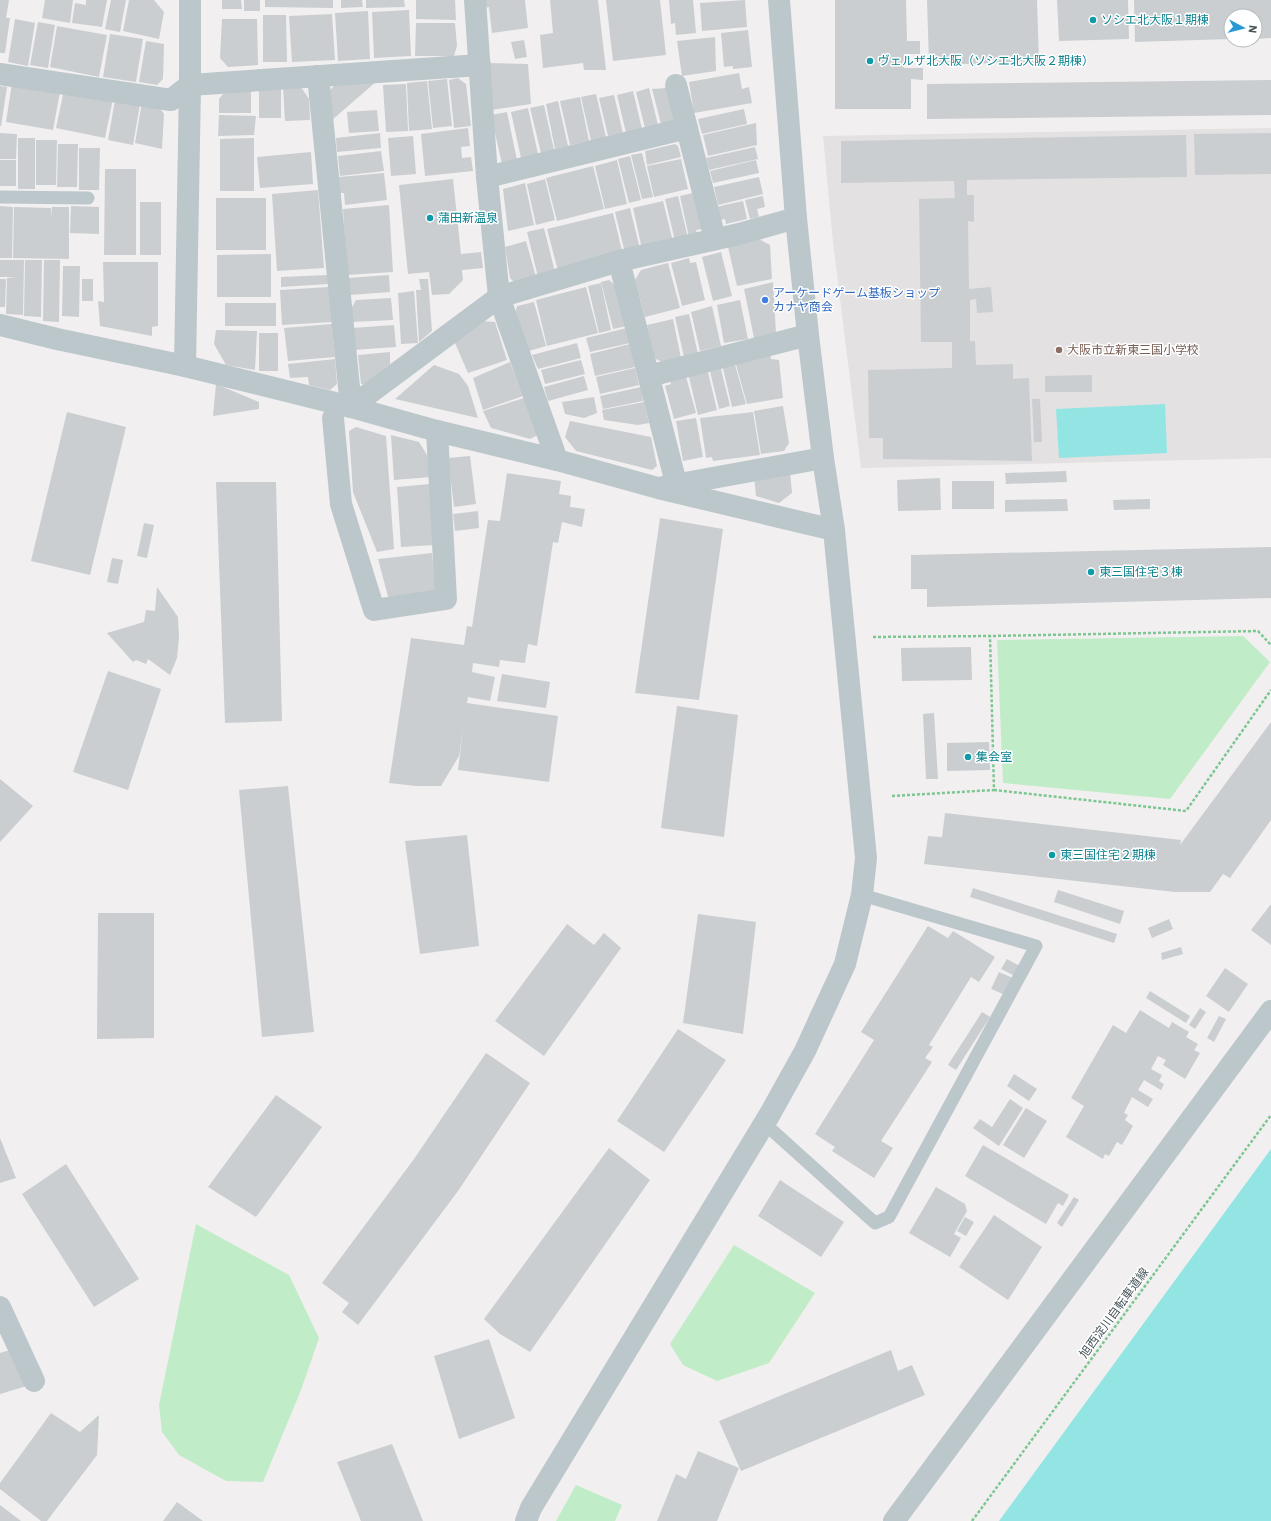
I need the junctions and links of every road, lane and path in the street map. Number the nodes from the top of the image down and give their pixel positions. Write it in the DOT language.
graph roads {
  1 [pos="190,0"];
  2 [pos="475,0"];
  3 [pos="779,0"];
  4 [pos="480,65"];
  5 [pos="0,74"];
  6 [pos="318,76"];
  7 [pos="190,85"];
  8 [pos="676,85"];
  9 [pos="687,128"];
  10 [pos="487,177"];
  11 [pos="0,198"];
  12 [pos="88,198"];
  13 [pos="796,218"];
  14 [pos="715,239"];
  15 [pos="619,261"];
  16 [pos="499,297"];
  17 [pos="0,325"];
  18 [pos="808,335"];
  19 [pos="185,366"];
  20 [pos="649,376"];
  21 [pos="342,412"];
  22 [pos="437,431"];
  23 [pos="823,458"];
  24 [pos="557,460"];
  25 [pos="667,486"];
  26 [pos="834,530"];
  27 [pos="990,636"];
  28 [pos="873,638"];
  29 [pos="1271,645"];
  30 [pos="1271,690"];
  31 [pos="994,790"];
  32 [pos="892,796"];
  33 [pos="862,895"];
  34 [pos="1271,1011"];
  35 [pos="1271,1115"];
  36 [pos="764,1123"];
  37 [pos="0,1307"];
  38 [pos="34,1381"];
  39 [pos="526,1521"];
  40 [pos="894,1521"];
  41 [pos="972,1521"];
  1 -- 7 [label="street"];
  2 -- 4 [label="street"];
  3 -- 13 [label="street"];
  4 -- 6 [label="street"];
  4 -- 10 [label="street"];
  5 -- 7 [label="street"];
  6 -- 7 [label="street"];
  6 -- 21 [label="street"];
  7 -- 19 [label="street"];
  8 -- 9 [label="street"];
  9 -- 10 [label="street"];
  9 -- 14 [label="street"];
  10 -- 16 [label="street"];
  11 -- 12 [label="lane"];
  13 -- 14 [label="street"];
  13 -- 18 [label="street"];
  14 -- 15 [label="street"];
  15 -- 16 [label="street"];
  15 -- 20 [label="street"];
  16 -- 21 [label="street"];
  16 -- 24 [label="street"];
  17 -- 19 [label="street"];
  18 -- 20 [label="street"];
  18 -- 23 [label="street"];
  19 -- 21 [label="street"];
  20 -- 25 [label="street"];
  21 -- 22 [label="street"];
  21 -- 22 [label="street"];
  22 -- 24 [label="street"];
  23 -- 25 [label="street"];
  23 -- 26 [label="street"];
  24 -- 25 [label="street"];
  25 -- 26 [label="street"];
  26 -- 33 [label="street"];
  27 -- 28 [label="path"];
  27 -- 29 [label="path"];
  27 -- 31 [label="path"];
  30 -- 31 [label="path"];
  31 -- 32 [label="path"];
  33 -- 36 [label="street"];
  33 -- 36 [label="lane"];
  34 -- 40 [label="street"];
  35 -- 41 [label="path, 旭西淀川自転車道線"];
  36 -- 39 [label="street"];
  37 -- 38 [label="street"];
}
